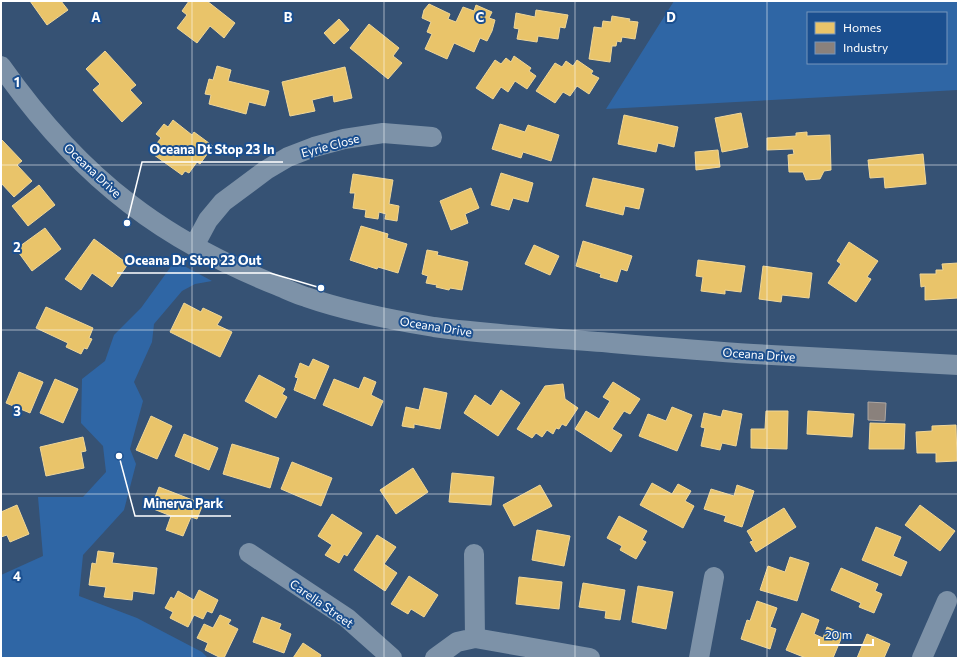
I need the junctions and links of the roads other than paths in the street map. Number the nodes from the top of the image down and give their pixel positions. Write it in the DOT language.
graph roads {
  1 [pos="1,66"];
  2 [pos="432,136"];
  3 [pos="194,246"];
  4 [pos="958,365"];
  5 [pos="249,553"];
  6 [pos="474,554"];
  7 [pos="714,577"];
  8 [pos="947,601"];
  9 [pos="475,638"];
  10 [pos="392,658"];
  11 [pos="435,658"];
  12 [pos="590,658"];
  13 [pos="699,658"];
  14 [pos="922,658"];
  1 -- 3 [label="street, Oceana Drive"];
  2 -- 3 [label="street, Eyrie Close"];
  3 -- 4 [label="street, Oceana Drive"];
  5 -- 10 [label="street, Carella Street"];
  6 -- 9 [label="street"];
  7 -- 13 [label="street"];
  8 -- 14 [label="street"];
  9 -- 11 [label="street"];
  9 -- 12 [label="street"];
}
